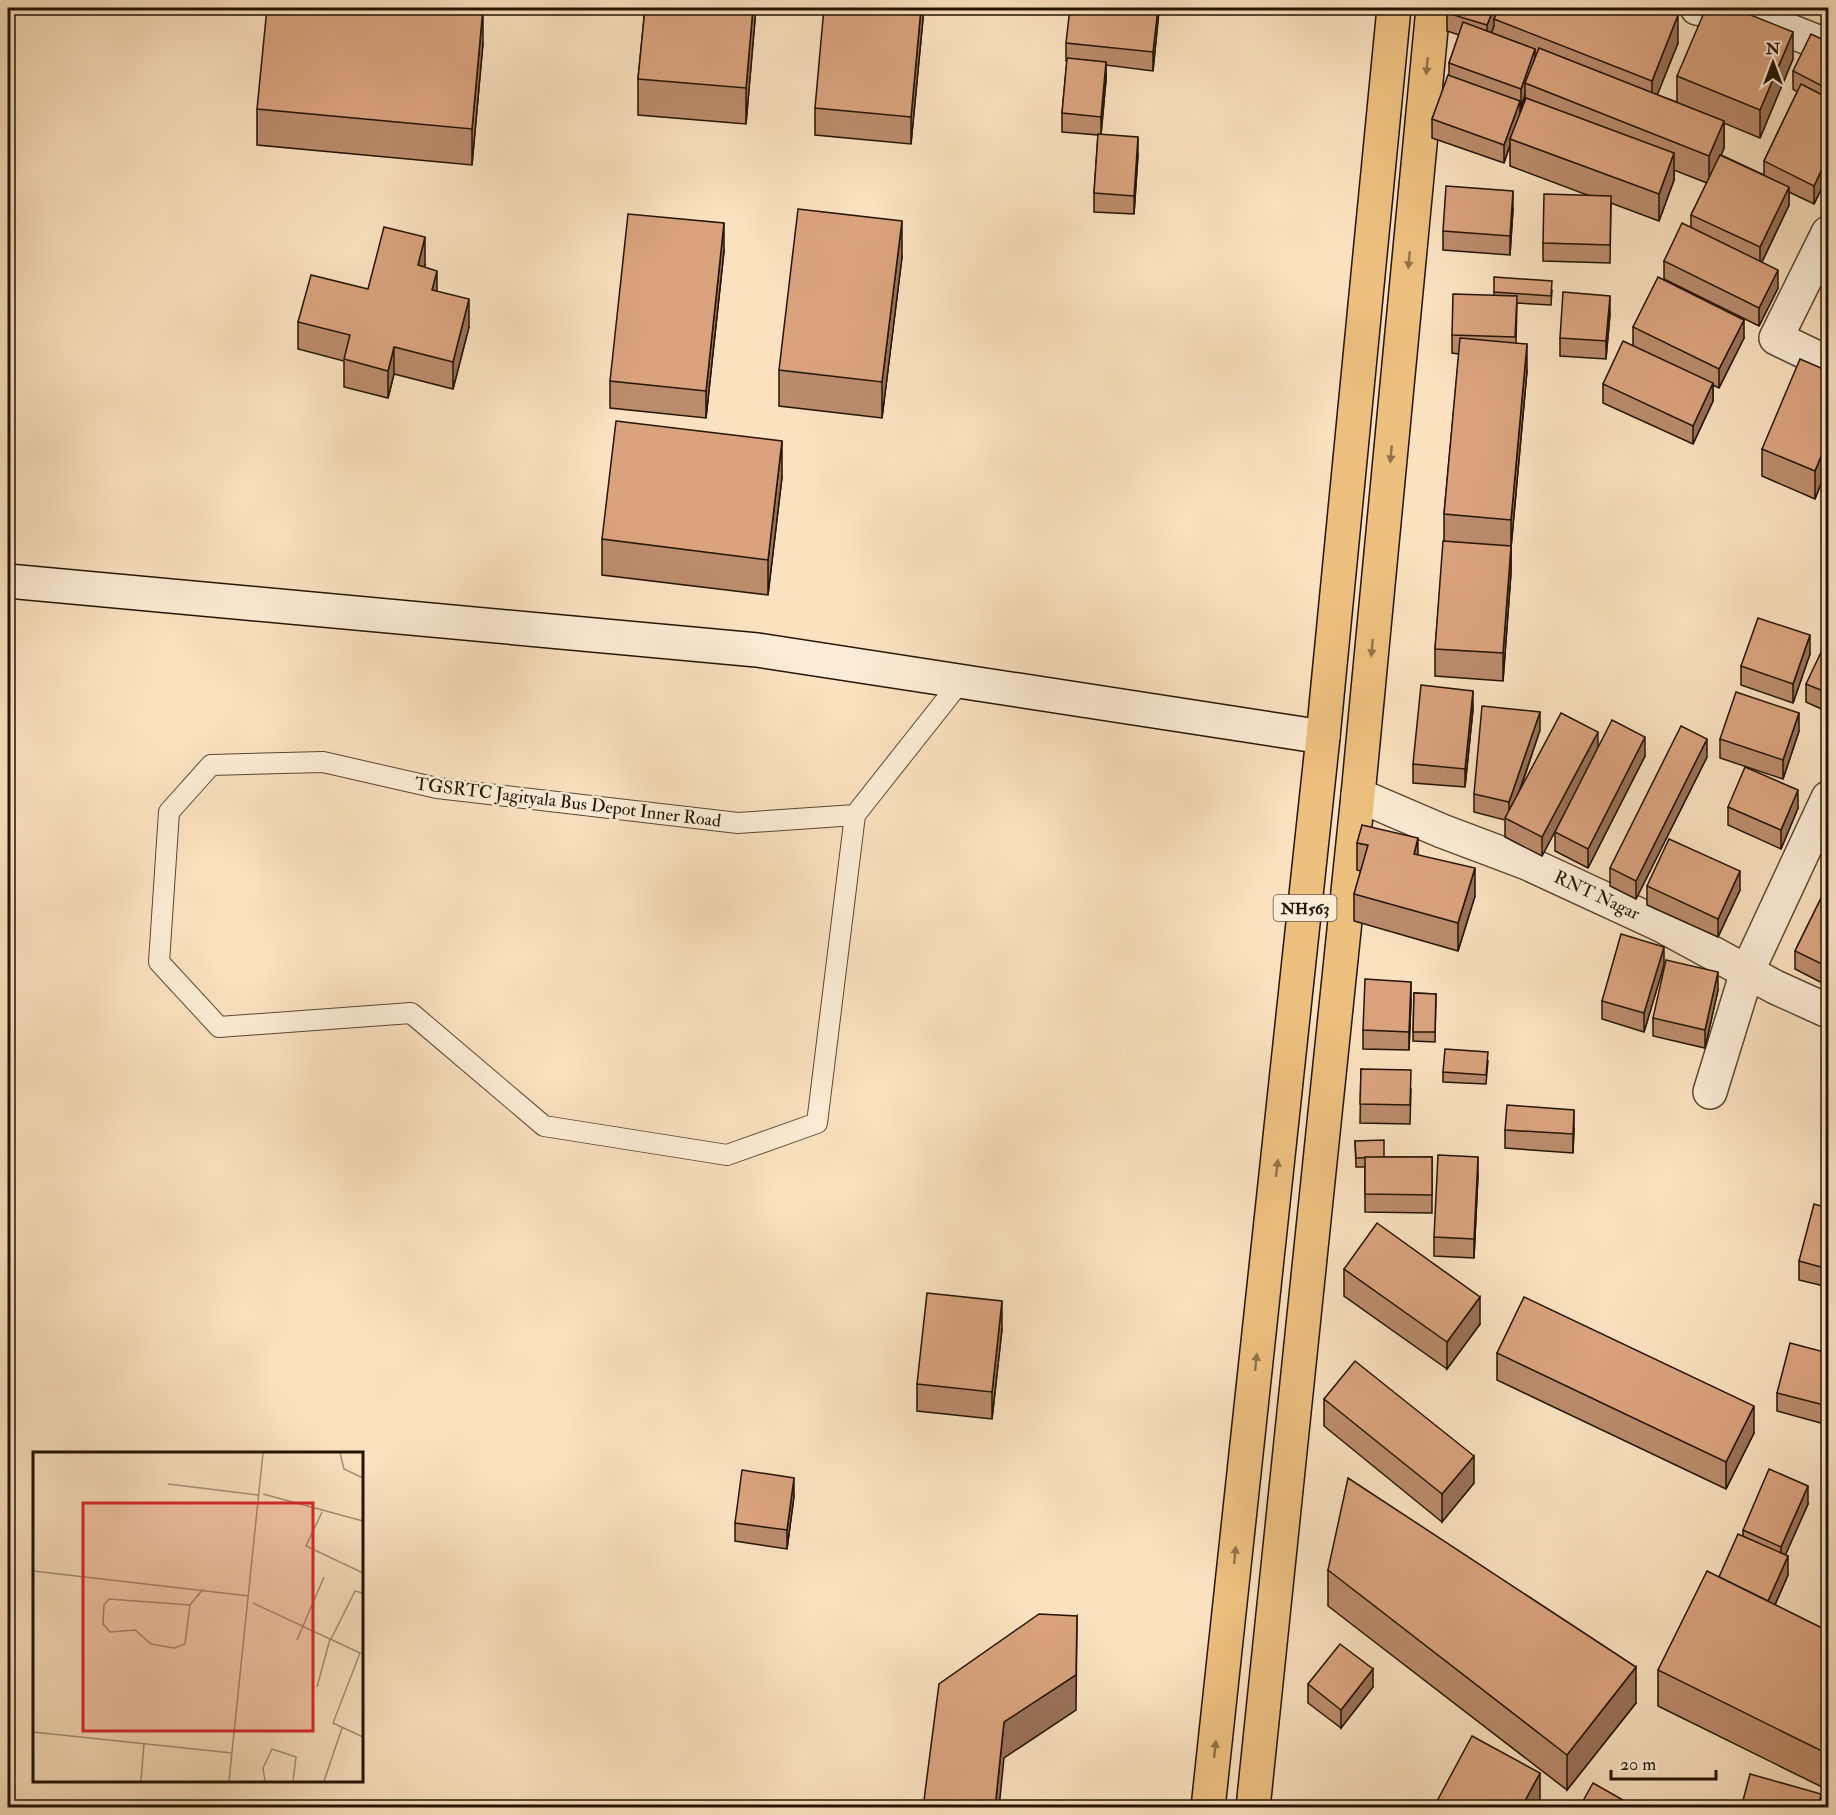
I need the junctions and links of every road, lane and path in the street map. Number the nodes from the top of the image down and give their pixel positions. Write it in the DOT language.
graph roads {
  1 [pos="1394,8"];
  2 [pos="1433,8"];
  3 [pos="1697,8"];
  4 [pos="1828,46"];
  5 [pos="1828,233"];
  6 [pos="1828,363"];
  7 [pos="8,581"];
  8 [pos="961,681"];
  9 [pos="1323,736"];
  10 [pos="1358,795"];
  11 [pos="1828,798"];
  12 [pos="855,815"];
  13 [pos="1747,972"];
  14 [pos="1828,1011"];
  15 [pos="1710,1092"];
  16 [pos="1208,1808"];
  17 [pos="1253,1808"];
  1 -- 9 [label="highway, NH563"];
  2 -- 10 [label="highway, NH563, one-way"];
  3 -- 4 [label="street"];
  5 -- 6 [label="street"];
  7 -- 8 [label="street"];
  8 -- 9 [label="street"];
  8 -- 12 [label="lane"];
  16 -- 9 [label="highway, NH563, one-way"];
  10 -- 13 [label="street, RNT Nagar"];
  10 -- 17 [label="highway, NH563"];
  11 -- 13 [label="street"];
  12 -- 12 [label="lane, TGSRTC Jagityala Bus Depot Inner Road"];
  13 -- 14 [label="street, RNT Nagar"];
  13 -- 15 [label="street"];
}
